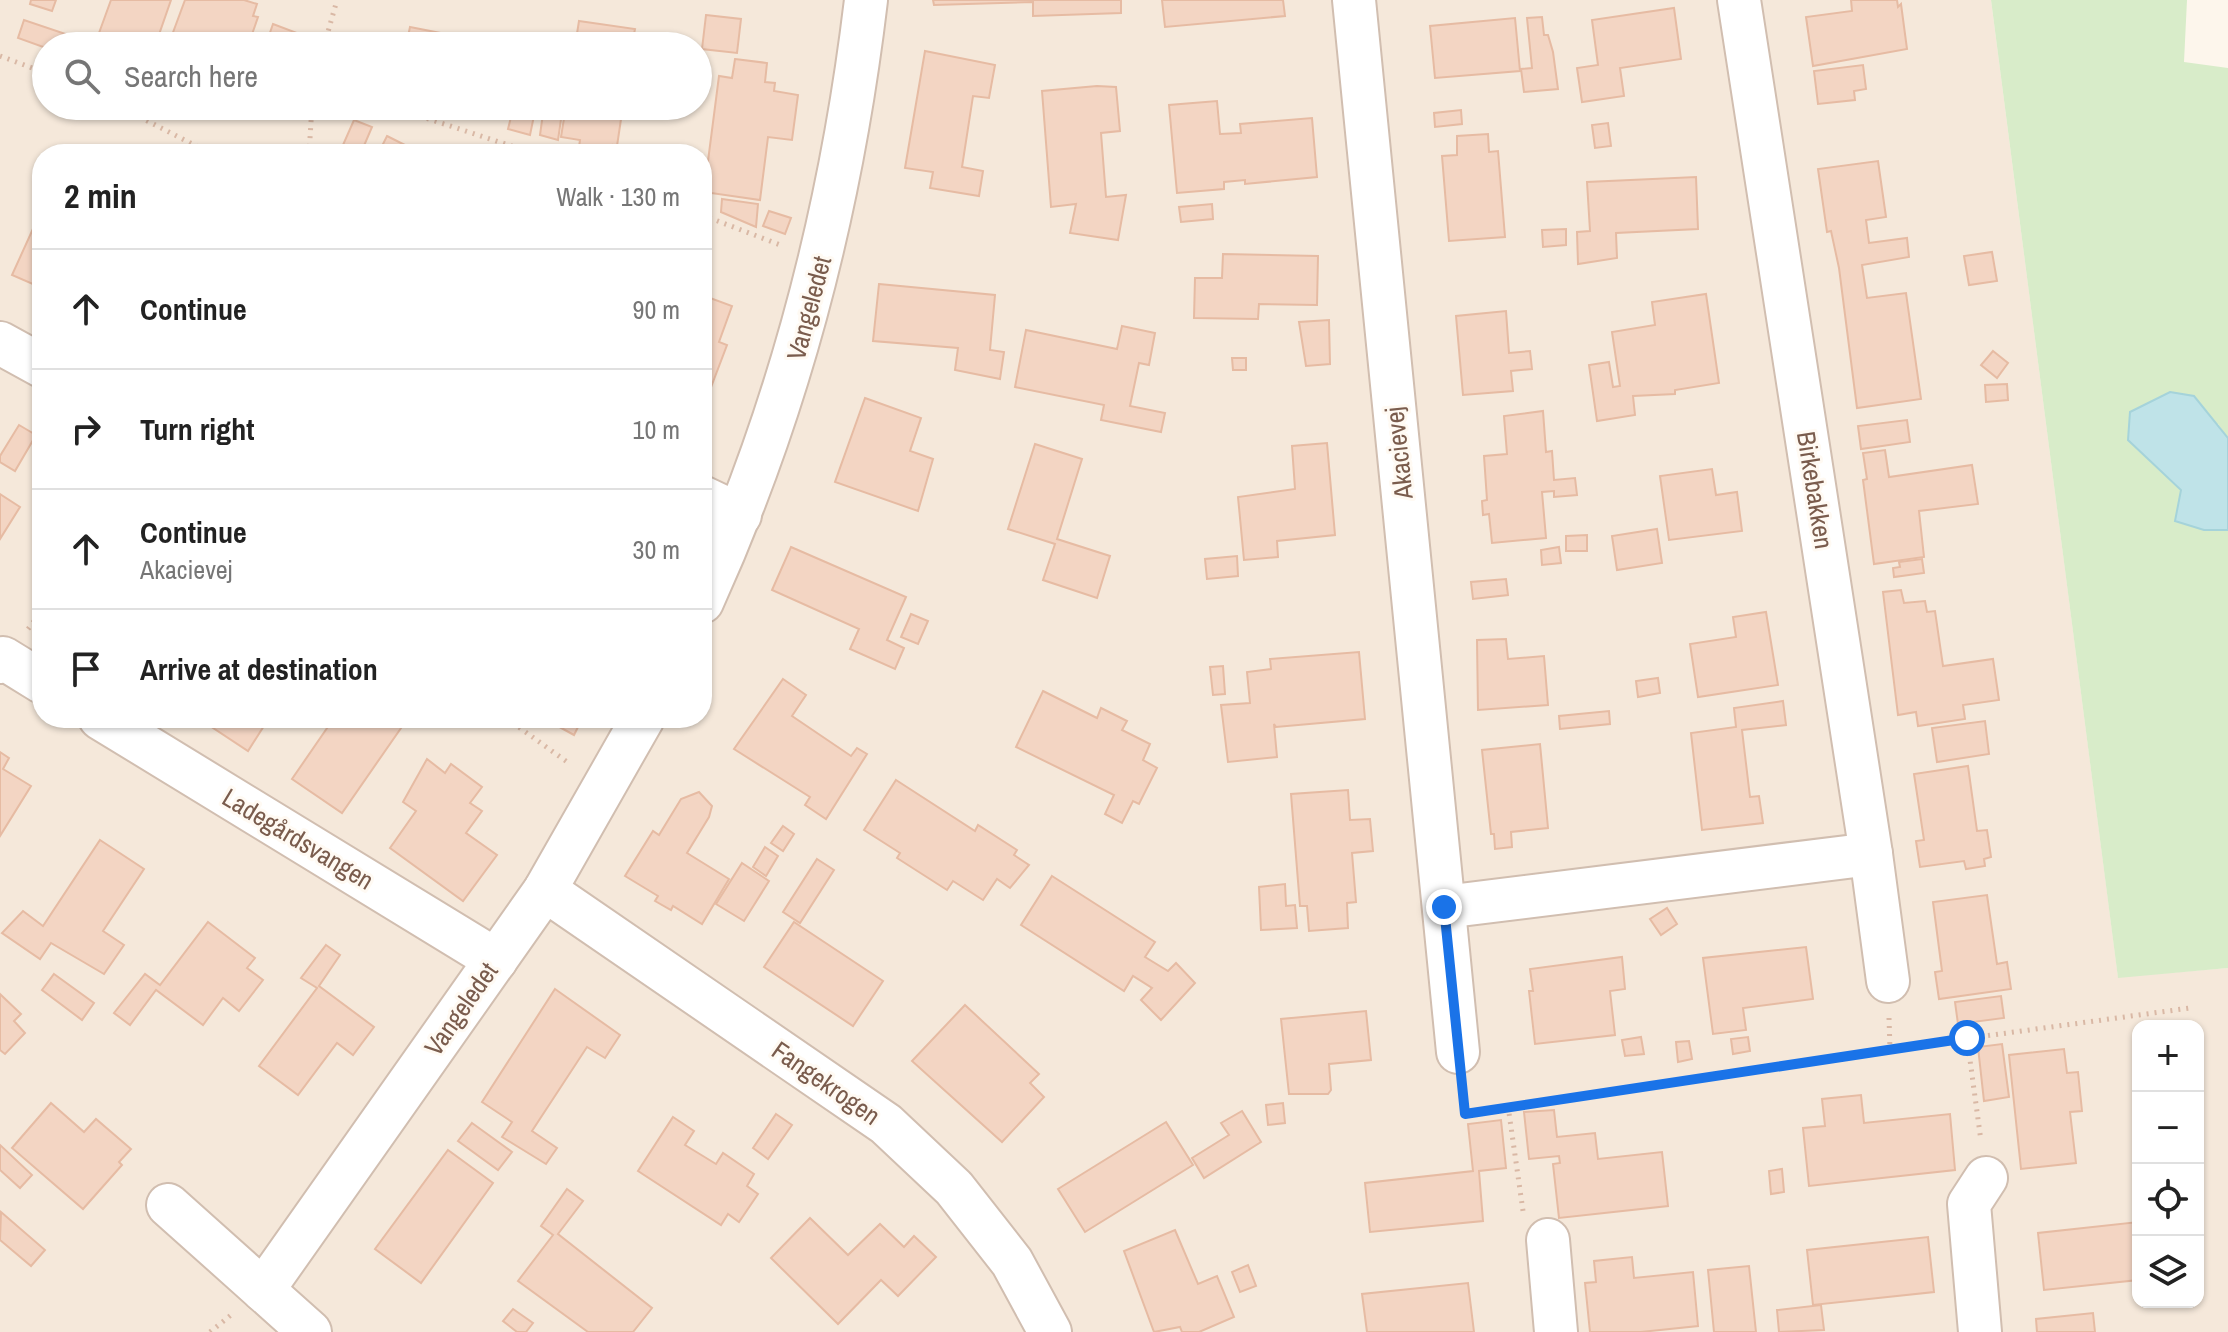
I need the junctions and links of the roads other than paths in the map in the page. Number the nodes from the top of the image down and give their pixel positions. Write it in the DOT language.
graph roads {
  1 [pos="866,0"];
  2 [pos="1354,0"];
  3 [pos="1739,0"];
  4 [pos="0,343"];
  5 [pos="32,361"];
  6 [pos="712,502"];
  7 [pos="740,515"];
  8 [pos="712,579"];
  9 [pos="0,662"];
  10 [pos="32,676"];
  11 [pos="116,728"];
  12 [pos="638,728"];
  13 [pos="1871,854"];
  14 [pos="545,890"];
  15 [pos="1444,907"];
  16 [pos="496,960"];
  17 [pos="1888,981"];
  18 [pos="1458,1052"];
  19 [pos="1986,1178"];
  20 [pos="168,1205"];
  21 [pos="1548,1240"];
  22 [pos="263,1290"];
  23 [pos="310,1332"];
  24 [pos="1050,1332"];
  25 [pos="1556,1332"];
  26 [pos="1980,1332"];
  1 -- 7 [label="street, Vangeledet"];
  2 -- 15 [label="street, Akacievej"];
  3 -- 13 [label="street, Birkebakken"];
  4 -- 5 [label="street"];
  6 -- 7 [label="street"];
  7 -- 8 [label="street, Vangeledet"];
  9 -- 10 [label="street"];
  11 -- 16 [label="street, Ladegårdsvangen"];
  12 -- 14 [label="street, Vangeledet"];
  13 -- 15 [label="street"];
  13 -- 17 [label="street, Birkebakken"];
  14 -- 16 [label="street, Vangeledet"];
  14 -- 24 [label="street, Fangekrogen"];
  15 -- 18 [label="street, Akacievej"];
  16 -- 22 [label="street, Vangeledet"];
  19 -- 26 [label="street"];
  20 -- 22 [label="street"];
  21 -- 25 [label="street"];
  22 -- 23 [label="street"];
}
